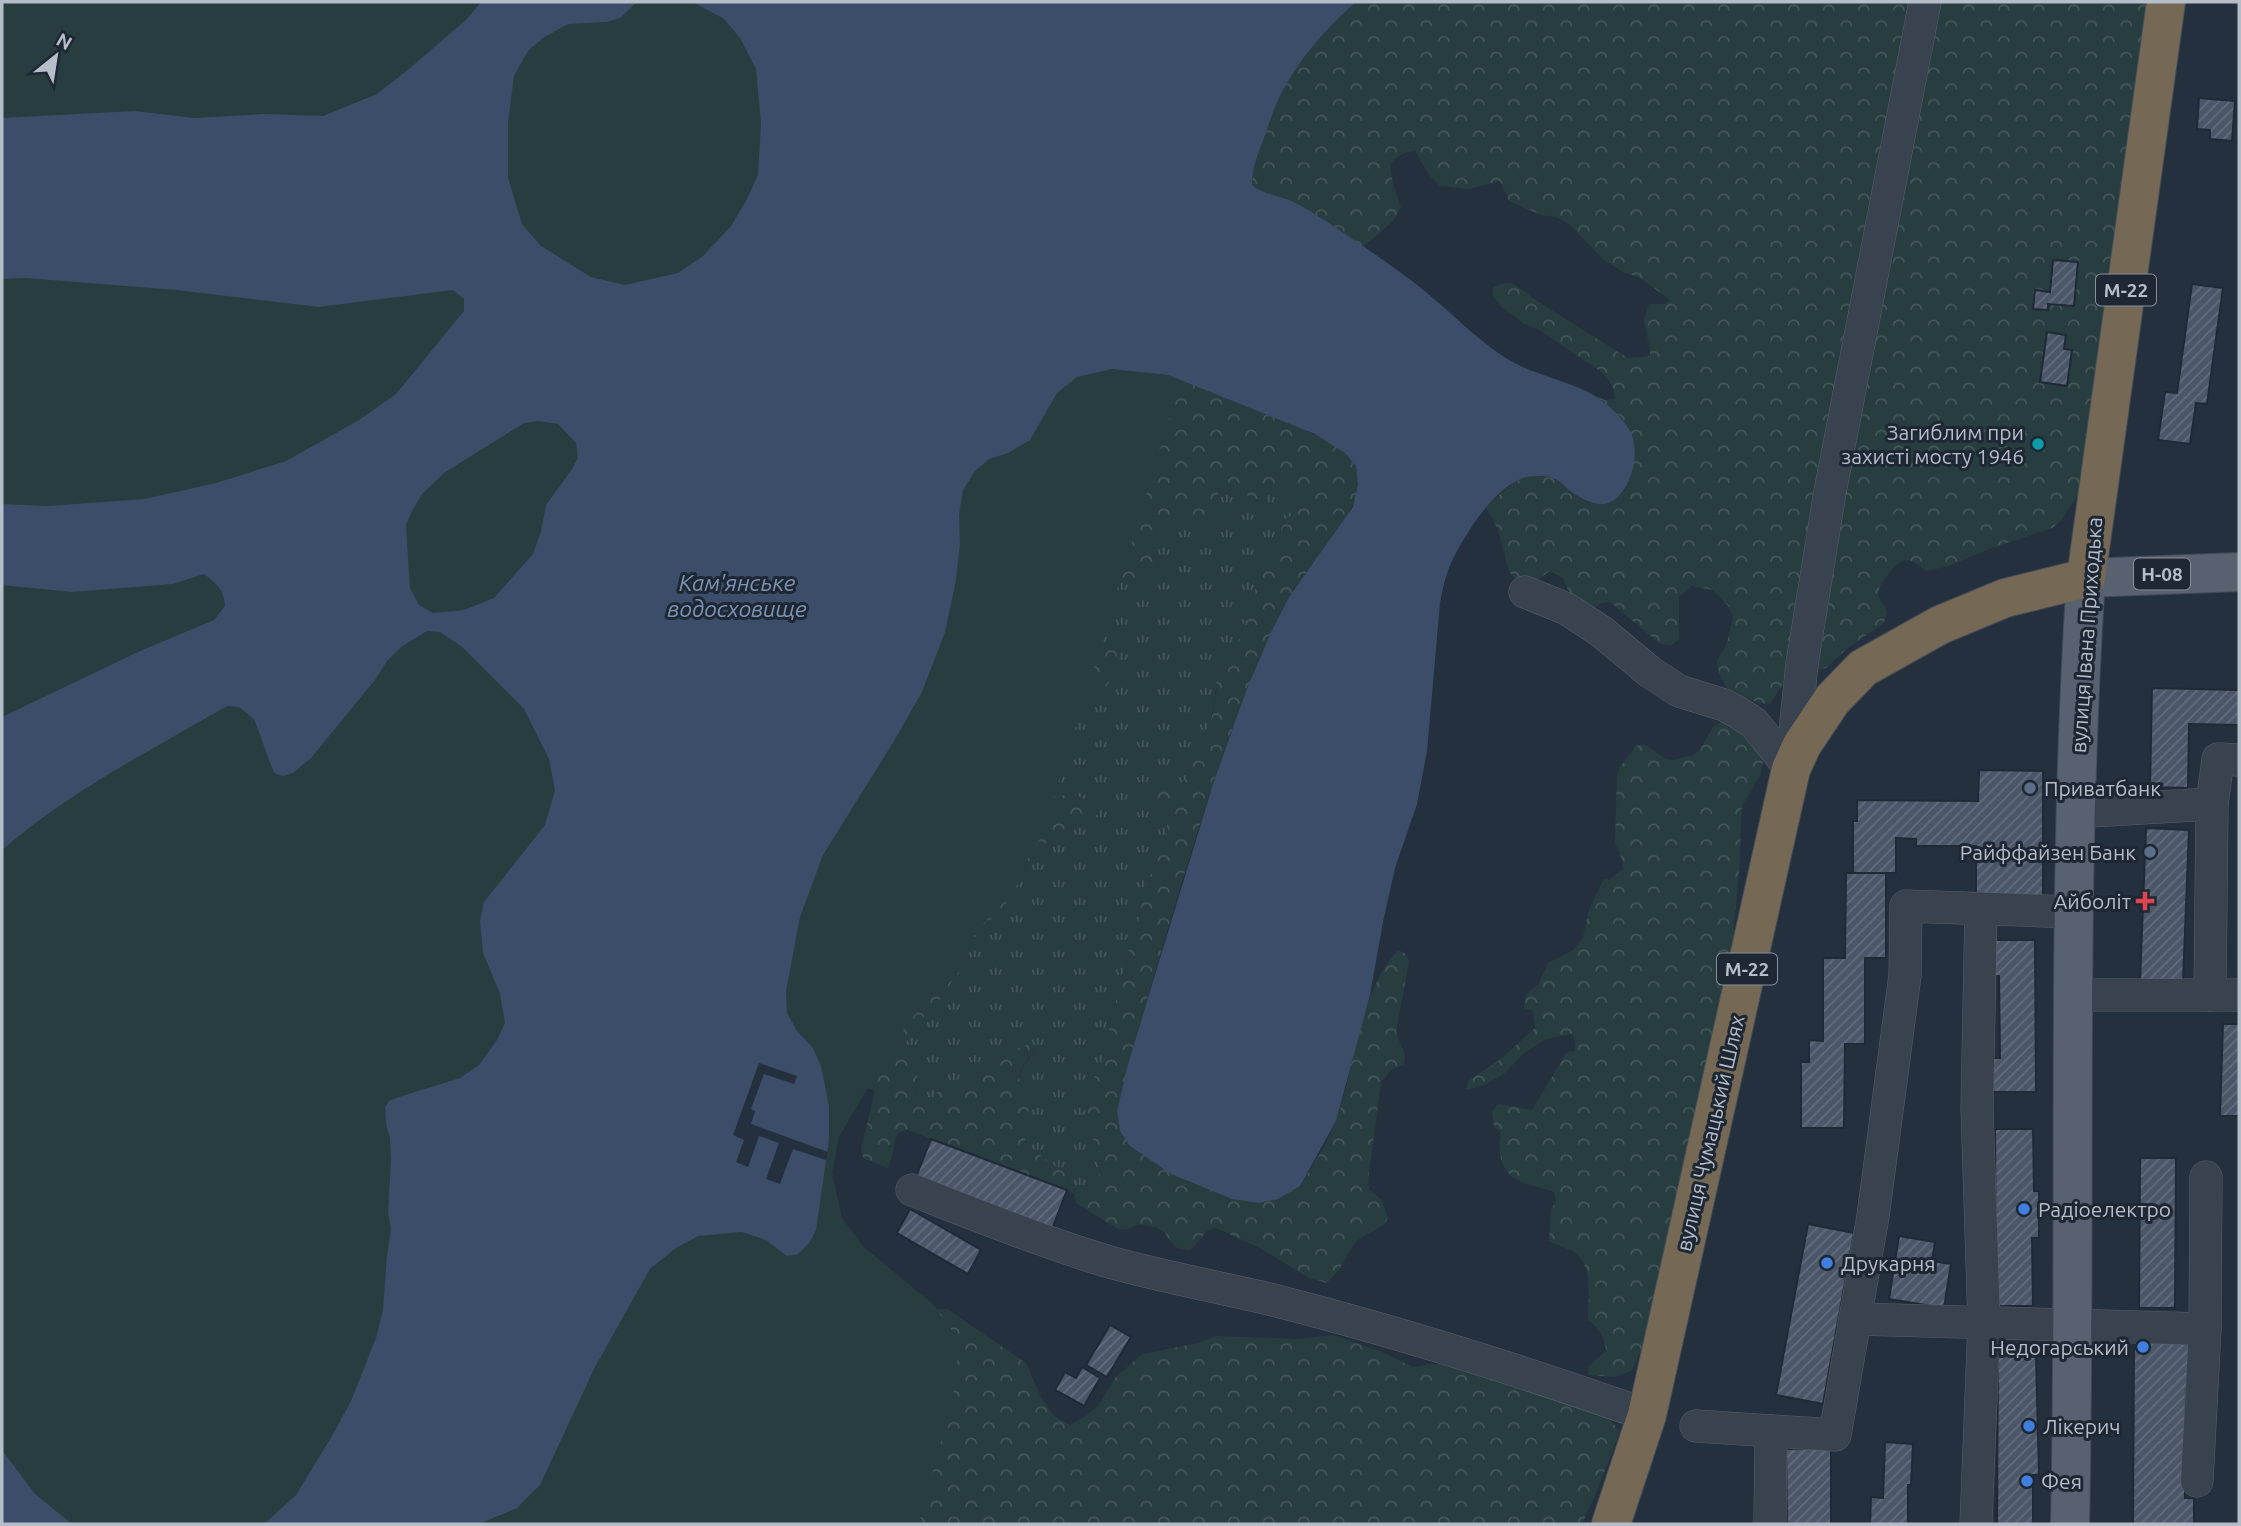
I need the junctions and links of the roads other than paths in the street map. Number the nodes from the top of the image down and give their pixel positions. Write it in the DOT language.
graph roads {
  1 [pos="1926,2"];
  2 [pos="2166,2"];
  3 [pos="2239,572"];
  4 [pos="2086,578"];
  5 [pos="1525,592"];
  6 [pos="2239,761"];
  7 [pos="1791,769"];
  8 [pos="2212,803"];
  9 [pos="2074,812"];
  10 [pos="1981,909"];
  11 [pos="2073,912"];
  12 [pos="2073,995"];
  13 [pos="2225,995"];
  14 [pos="2206,1177"];
  15 [pos="912,1190"];
  16 [pos="1855,1319"];
  17 [pos="1984,1323"];
  18 [pos="2072,1325"];
  19 [pos="2205,1329"];
  20 [pos="1647,1415"];
  21 [pos="1696,1426"];
  22 [pos="1771,1431"];
  23 [pos="2197,1481"];
  24 [pos="1611,1524"];
  25 [pos="1770,1524"];
  26 [pos="1976,1524"];
  27 [pos="2070,1524"];
  1 -- 7 [label="street"];
  2 -- 4 [label="highway, вулиця Івана Приходька / М-22"];
  3 -- 4 [label="main road, Н-08"];
  4 -- 7 [label="highway, вулиця Чумацький Шлях / М-22"];
  4 -- 9 [label="main road, вулиця Івана Приходька"];
  5 -- 7 [label="street"];
  6 -- 8 [label="street"];
  7 -- 20 [label="highway, вулиця Чумацький Шлях / М-22"];
  8 -- 9 [label="street"];
  8 -- 13 [label="street"];
  9 -- 11 [label="main road, вулиця Івана Приходька"];
  10 -- 11 [label="street"];
  10 -- 16 [label="street"];
  10 -- 17 [label="street"];
  11 -- 12 [label="main road, вулиця Івана Приходька"];
  12 -- 13 [label="street"];
  12 -- 18 [label="main road, вулиця Івана Приходька"];
  14 -- 19 [label="street"];
  15 -- 20 [label="street"];
  16 -- 17 [label="street"];
  16 -- 22 [label="street"];
  17 -- 18 [label="street"];
  17 -- 26 [label="street"];
  18 -- 19 [label="street"];
  18 -- 27 [label="main road, вулиця Івана Приходька"];
  19 -- 23 [label="street"];
  20 -- 24 [label="highway, вулиця Чумацький Шлях / М-22"];
  21 -- 22 [label="street"];
  22 -- 25 [label="street"];
}
